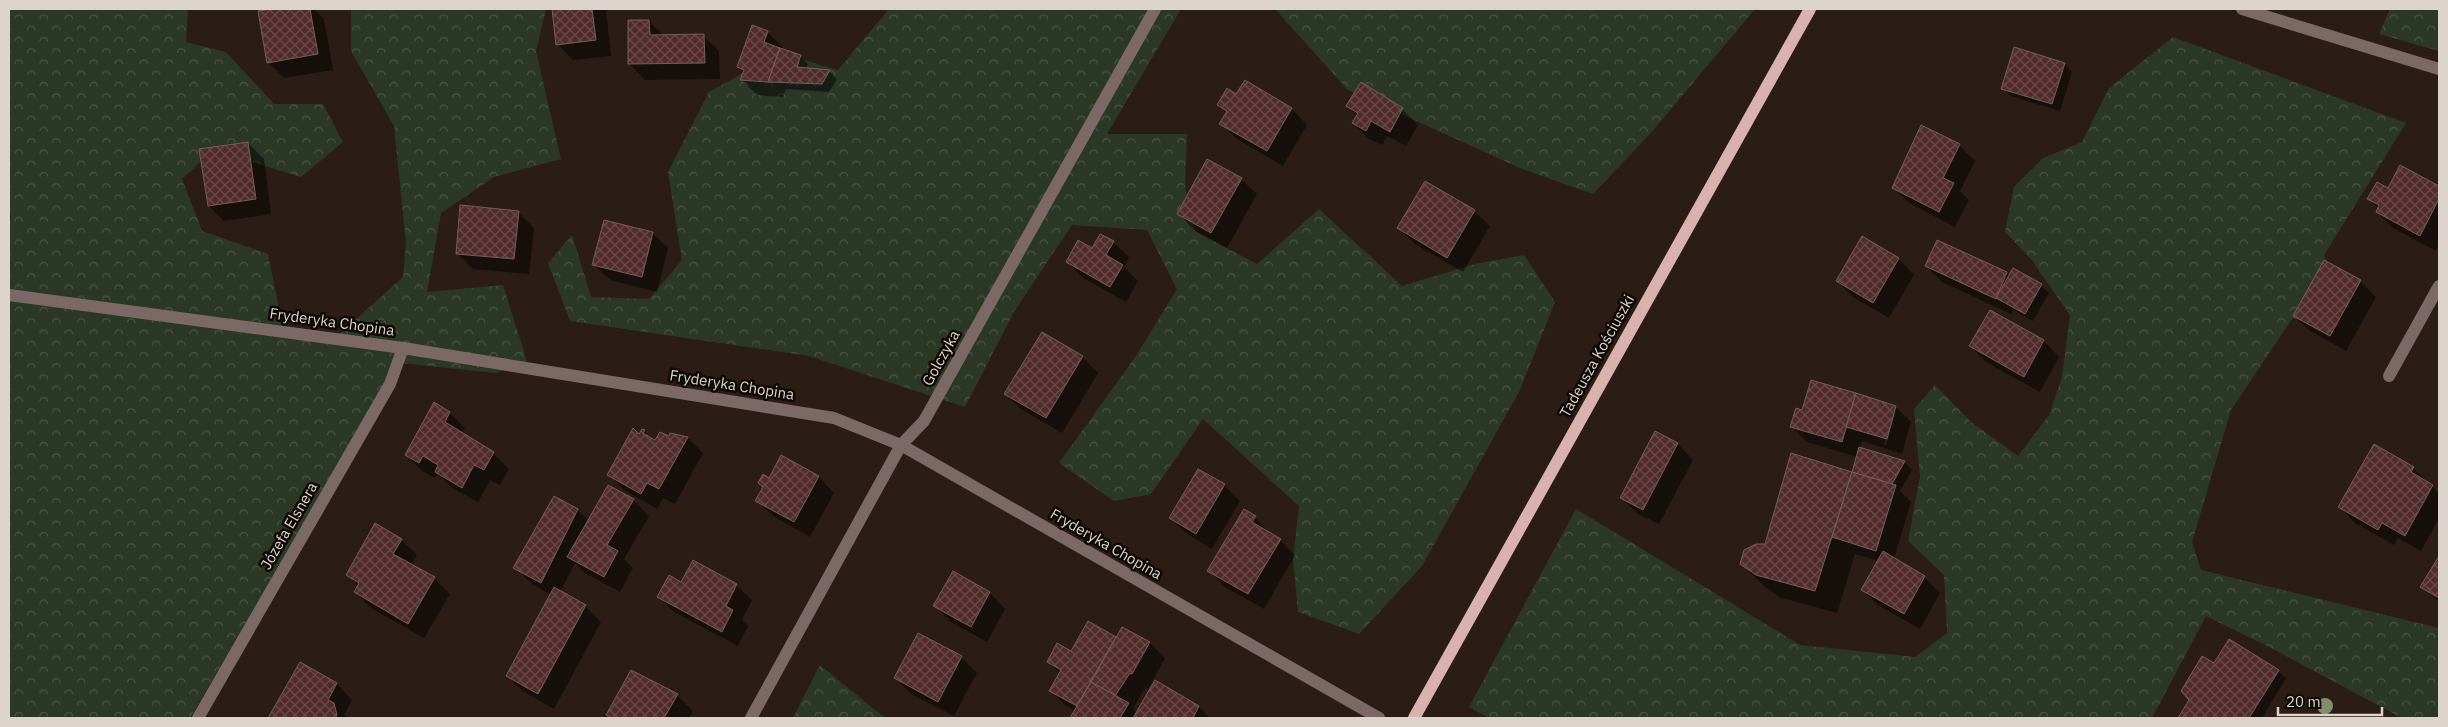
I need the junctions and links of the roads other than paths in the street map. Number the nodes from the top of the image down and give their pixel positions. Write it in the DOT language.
graph roads {
  1 [pos="1155,9"];
  2 [pos="1810,9"];
  3 [pos="2242,9"];
  4 [pos="2439,69"];
  5 [pos="2439,286"];
  6 [pos="9,295"];
  7 [pos="403,348"];
  8 [pos="2389,376"];
  9 [pos="900,444"];
  10 [pos="198,718"];
  11 [pos="751,718"];
  12 [pos="1379,718"];
  13 [pos="1414,718"];
  1 -- 9 [label="street, Golczyka"];
  2 -- 13 [label="main road, Tadeusza Kościuszki"];
  3 -- 4 [label="street"];
  5 -- 8 [label="street"];
  6 -- 7 [label="street, Fryderyka Chopina"];
  7 -- 9 [label="street, Fryderyka Chopina"];
  7 -- 10 [label="street, Józefa Elsnera"];
  9 -- 11 [label="street, Golczyka"];
  9 -- 12 [label="street, Fryderyka Chopina"];
}
